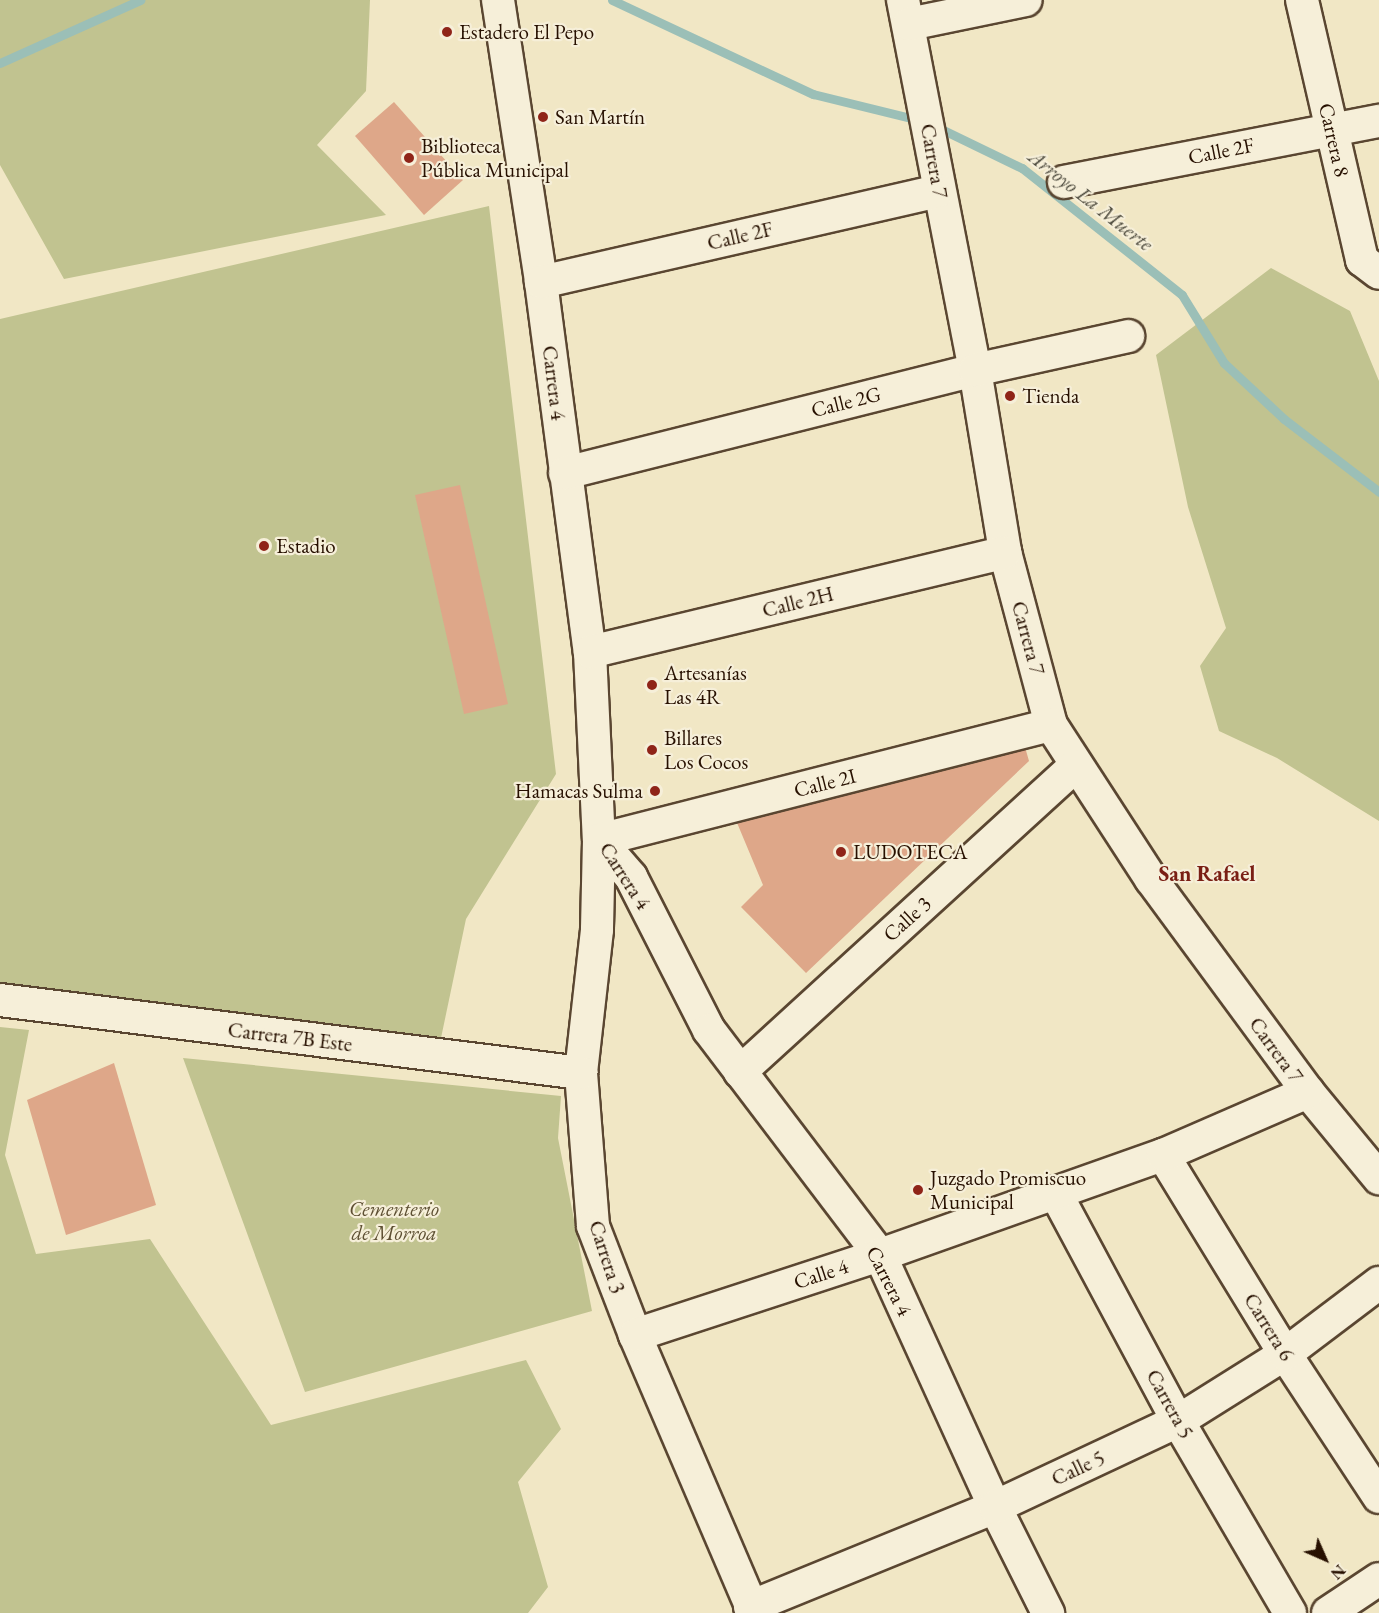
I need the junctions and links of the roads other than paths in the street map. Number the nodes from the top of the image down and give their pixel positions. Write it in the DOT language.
graph roads {
  1 [pos="498,0"];
  2 [pos="1026,0"];
  3 [pos="1302,0"];
  4 [pos="906,12"];
  5 [pos="1379,121"];
  6 [pos="1331,130"];
  7 [pos="1064,182"];
  8 [pos="939,190"];
  9 [pos="1379,273"];
  10 [pos="541,282"];
  11 [pos="1128,336"];
  12 [pos="975,370"];
  13 [pos="565,473"];
  14 [pos="1005,552"];
  15 [pos="590,652"];
  16 [pos="1051,725"];
  17 [pos="1075,766"];
  18 [pos="599,840"];
  19 [pos="0,1000"];
  20 [pos="740,1072"];
  21 [pos="581,1074"];
  22 [pos="1308,1092"];
  23 [pos="1163,1155"];
  24 [pos="1379,1178"];
  25 [pos="1055,1192"];
  26 [pos="880,1255"];
  27 [pos="1379,1283"];
  28 [pos="635,1335"];
  29 [pos="1285,1354"];
  30 [pos="1178,1421"];
  31 [pos="1379,1497"];
  32 [pos="995,1507"];
  33 [pos="1375,1587"];
  34 [pos="752,1610"];
  35 [pos="1048,1613"];
  36 [pos="1290,1613"];
  37 [pos="1328,1613"];
  1 -- 10 [label="street, Carrera 4"];
  2 -- 4 [label="street"];
  3 -- 6 [label="street, Carrera 8"];
  4 -- 8 [label="street, Carrera 7"];
  5 -- 6 [label="street, Calle 2F"];
  6 -- 7 [label="street, Calle 2F"];
  6 -- 9 [label="street, Carrera 8"];
  8 -- 10 [label="street, Calle 2F"];
  8 -- 12 [label="street, Carrera 7"];
  10 -- 13 [label="street, Carrera 4"];
  11 -- 12 [label="street, Calle 2G"];
  12 -- 13 [label="street, Calle 2G"];
  12 -- 14 [label="street, Carrera 7"];
  13 -- 15 [label="street, Carrera 4"];
  14 -- 15 [label="street, Calle 2H"];
  14 -- 16 [label="street, Carrera 7"];
  15 -- 18 [label="street, Carrera 4"];
  16 -- 17 [label="street, Carrera 7"];
  16 -- 18 [label="street, Calle 2I"];
  17 -- 20 [label="street, Calle 3"];
  17 -- 22 [label="street, Carrera 7"];
  18 -- 20 [label="street, Carrera 4"];
  18 -- 21 [label="street, Carrera 3"];
  19 -- 21 [label="street, Carrera 7B Este"];
  20 -- 26 [label="street, Carrera 4"];
  21 -- 28 [label="street, Carrera 3"];
  22 -- 23 [label="street, Calle 4"];
  22 -- 24 [label="street, Carrera 7"];
  23 -- 25 [label="street, Calle 4"];
  23 -- 29 [label="street, Carrera 6"];
  25 -- 26 [label="street, Calle 4"];
  25 -- 30 [label="street, Carrera 5"];
  26 -- 28 [label="street, Calle 4"];
  26 -- 32 [label="street, Carrera 4"];
  27 -- 29 [label="street, Calle 5"];
  28 -- 34 [label="street, Carrera 3"];
  29 -- 30 [label="street, Calle 5"];
  29 -- 31 [label="street, Carrera 6"];
  30 -- 32 [label="street, Calle 5"];
  30 -- 36 [label="street, Carrera 5"];
  32 -- 34 [label="street, Calle 5"];
  32 -- 35 [label="street, Carrera 4"];
  33 -- 37 [label="street"];
}
